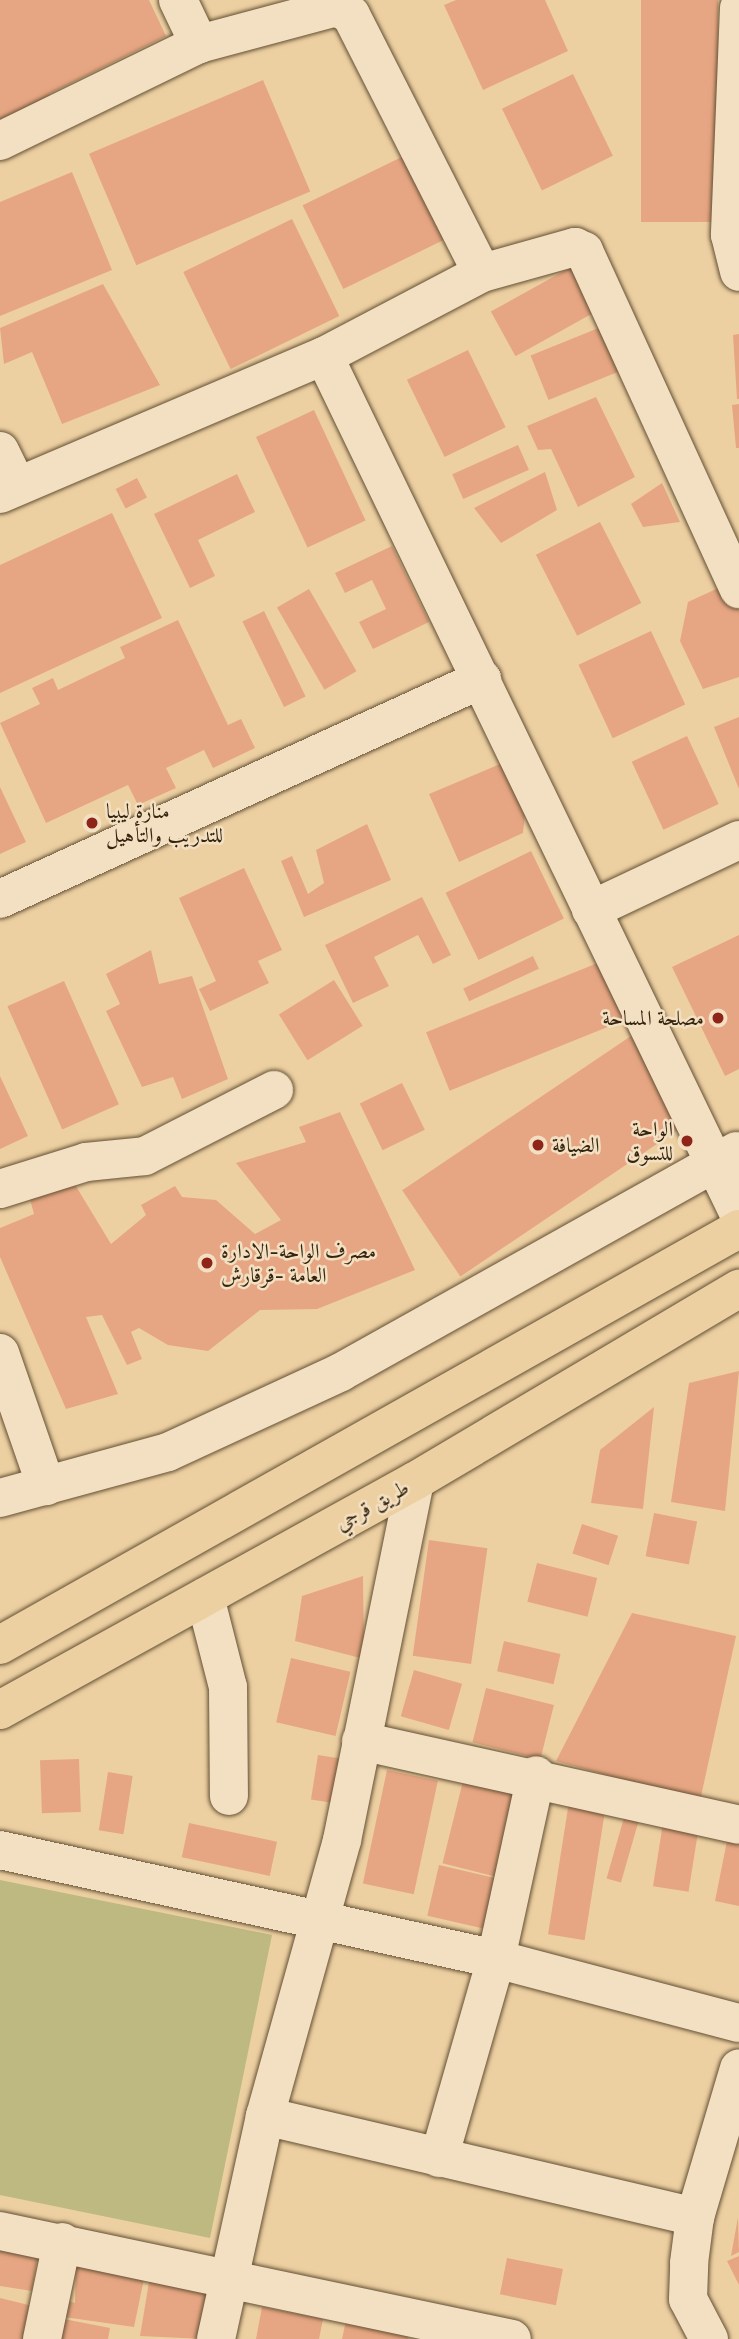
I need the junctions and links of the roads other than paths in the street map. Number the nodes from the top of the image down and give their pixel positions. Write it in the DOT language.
graph roads {
  1 [pos="178,0"];
  2 [pos="739,8"];
  3 [pos="199,44"];
  4 [pos="0,141"];
  5 [pos="739,272"];
  6 [pos="482,273"];
  7 [pos="324,356"];
  8 [pos="0,451"];
  9 [pos="8,490"];
  10 [pos="739,589"];
  11 [pos="482,679"];
  12 [pos="739,840"];
  13 [pos="0,899"];
  14 [pos="592,910"];
  15 [pos="274,1090"];
  16 [pos="727,1156"];
  17 [pos="0,1188"];
  18 [pos="739,1214"];
  19 [pos="739,1230"];
  20 [pos="739,1289"];
  21 [pos="0,1353"];
  22 [pos="415,1481"];
  23 [pos="46,1486"];
  24 [pos="0,1499"];
  25 [pos="205,1597"];
  26 [pos="0,1645"];
  27 [pos="0,1710"];
  28 [pos="361,1741"];
  29 [pos="536,1775"];
  30 [pos="229,1796"];
  31 [pos="739,1825"];
  32 [pos="0,1850"];
  33 [pos="320,1920"];
  34 [pos="496,1959"];
  35 [pos="739,2023"];
  36 [pos="739,2068"];
  37 [pos="265,2116"];
  38 [pos="439,2158"];
  39 [pos="724,2170"];
  40 [pos="695,2217"];
  41 [pos="0,2231"];
  42 [pos="62,2242"];
  43 [pos="227,2274"];
  44 [pos="426,2328"];
  45 [pos="42,2339"];
  46 [pos="216,2339"];
  47 [pos="512,2339"];
  48 [pos="709,2339"];
  1 -- 3 [label="street"];
  2 -- 5 [label="street"];
  3 -- 4 [label="street"];
  3 -- 6 [label="street"];
  6 -- 7 [label="street"];
  6 -- 10 [label="street"];
  7 -- 9 [label="street"];
  7 -- 11 [label="street"];
  8 -- 9 [label="street"];
  11 -- 13 [label="street"];
  11 -- 14 [label="street"];
  12 -- 14 [label="street"];
  14 -- 16 [label="street"];
  15 -- 17 [label="street"];
  16 -- 18 [label="street"];
  16 -- 23 [label="street"];
  19 -- 26 [label="highway"];
  20 -- 22 [label="highway, طريق قرجي"];
  21 -- 23 [label="street"];
  22 -- 25 [label="highway, طريق قرجي"];
  22 -- 28 [label="street"];
  23 -- 24 [label="street"];
  25 -- 27 [label="highway, طريق قرجي"];
  25 -- 30 [label="street"];
  28 -- 29 [label="street"];
  28 -- 33 [label="street"];
  29 -- 31 [label="street"];
  29 -- 34 [label="street"];
  32 -- 33 [label="street"];
  33 -- 34 [label="street"];
  33 -- 37 [label="street"];
  34 -- 35 [label="street"];
  34 -- 38 [label="street"];
  36 -- 39 [label="street"];
  37 -- 38 [label="street"];
  37 -- 43 [label="street"];
  38 -- 40 [label="street"];
  39 -- 40 [label="street"];
  40 -- 48 [label="street"];
  41 -- 42 [label="street"];
  42 -- 43 [label="street"];
  42 -- 45 [label="street"];
  43 -- 44 [label="street"];
  43 -- 46 [label="street"];
  44 -- 47 [label="street"];
}
